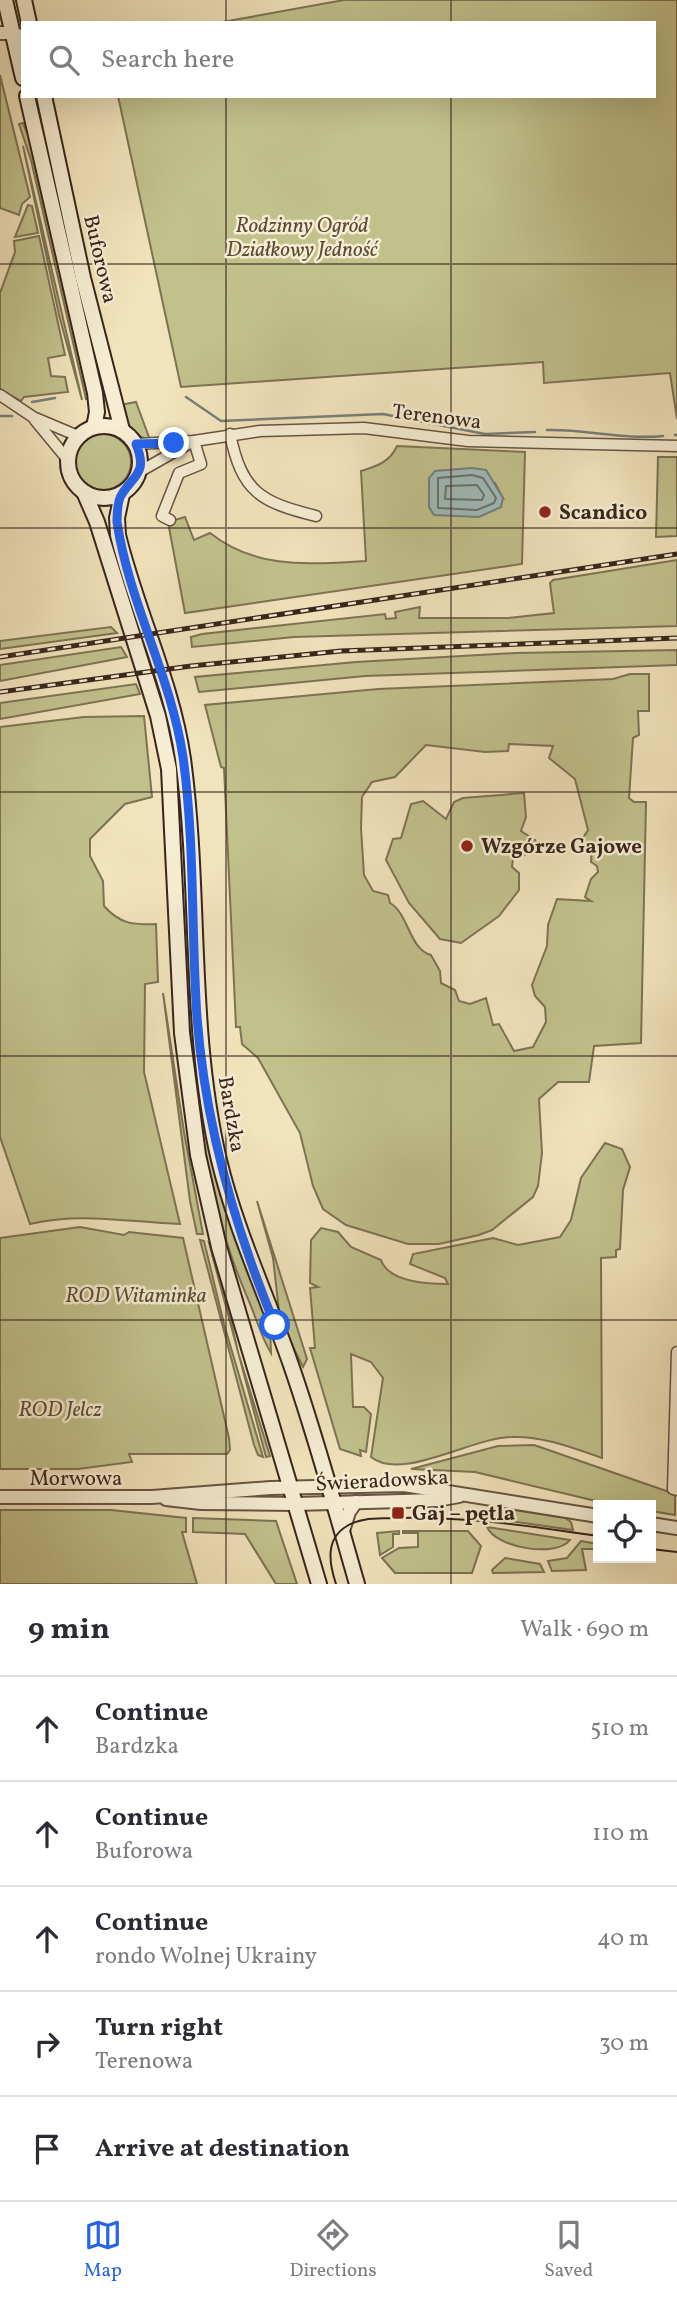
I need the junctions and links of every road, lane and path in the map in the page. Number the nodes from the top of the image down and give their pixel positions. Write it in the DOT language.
graph roads {
  1 [pos="5,0"];
  2 [pos="24,0"];
  3 [pos="28,20"];
  4 [pos="12,34"];
  5 [pos="21,70"];
  6 [pos="27,98"];
  7 [pos="44,98"];
  8 [pos="0,395"];
  9 [pos="33,417"];
  10 [pos="94,427"];
  11 [pos="122,430"];
  12 [pos="230,434"];
  13 [pos="78,436"];
  14 [pos="194,442"];
  15 [pos="136,444"];
  16 [pos="677,446"];
  17 [pos="68,460"];
  18 [pos="139,472"];
  19 [pos="84,492"];
  20 [pos="122,494"];
  21 [pos="316,516"];
  22 [pos="170,520"];
  23 [pos="677,1352"];
  24 [pos="291,1487"];
  25 [pos="328,1487"];
  26 [pos="675,1490"];
  27 [pos="469,1494"];
  28 [pos="0,1497"];
  29 [pos="152,1497"];
  30 [pos="332,1502"];
  31 [pos="356,1502"];
  32 [pos="296,1504"];
  33 [pos="593,1515"];
  34 [pos="656,1525"];
  35 [pos="677,1528"];
  36 [pos="342,1535"];
  37 [pos="319,1584"];
  38 [pos="357,1584"];
  1 -- 4 [label="main road"];
  2 -- 3 [label="main road"];
  4 -- 5 [label="main road"];
  6 -- 10 [label="main road, Buforowa"];
  7 -- 11 [label="main road, Buforowa"];
  8 -- 9 [label="street"];
  9 -- 13 [label="street"];
  9 -- 17 [label="street"];
  10 -- 11 [label="main road"];
  10 -- 13 [label="main road"];
  11 -- 15 [label="main road"];
  12 -- 14 [label="street, Terenowa"];
  12 -- 16 [label="street, Terenowa"];
  12 -- 21 [label="street"];
  13 -- 17 [label="main road"];
  14 -- 15 [label="street, Terenowa"];
  14 -- 18 [label="street, Terenowa"];
  14 -- 22 [label="street"];
  15 -- 18 [label="main road"];
  17 -- 19 [label="main road"];
  18 -- 20 [label="main road"];
  19 -- 20 [label="main road"];
  19 -- 24 [label="main road, Bardzka"];
  20 -- 25 [label="main road, Bardzka"];
  23 -- 26 [label="street"];
  24 -- 25 [label="street, Świeradowska"];
  24 -- 29 [label="street, Morwowa"];
  24 -- 32 [label="main road, Bardzka"];
  25 -- 27 [label="street, Świeradowska"];
  25 -- 30 [label="main road, Bardzka"];
  27 -- 31 [label="street, Świeradowska"];
  27 -- 33 [label="street, Świeradowska"];
  28 -- 29 [label="street, Morwowa"];
  29 -- 32 [label="street, Morwowa"];
  30 -- 31 [label="street, Świeradowska"];
  30 -- 32 [label="street, Świeradowska"];
  30 -- 36 [label="main road, Bardzka"];
  31 -- 36 [label="street"];
  32 -- 37 [label="main road, Bardzka"];
  34 -- 35 [label="street"];
  36 -- 38 [label="main road, Bardzka"];
}
